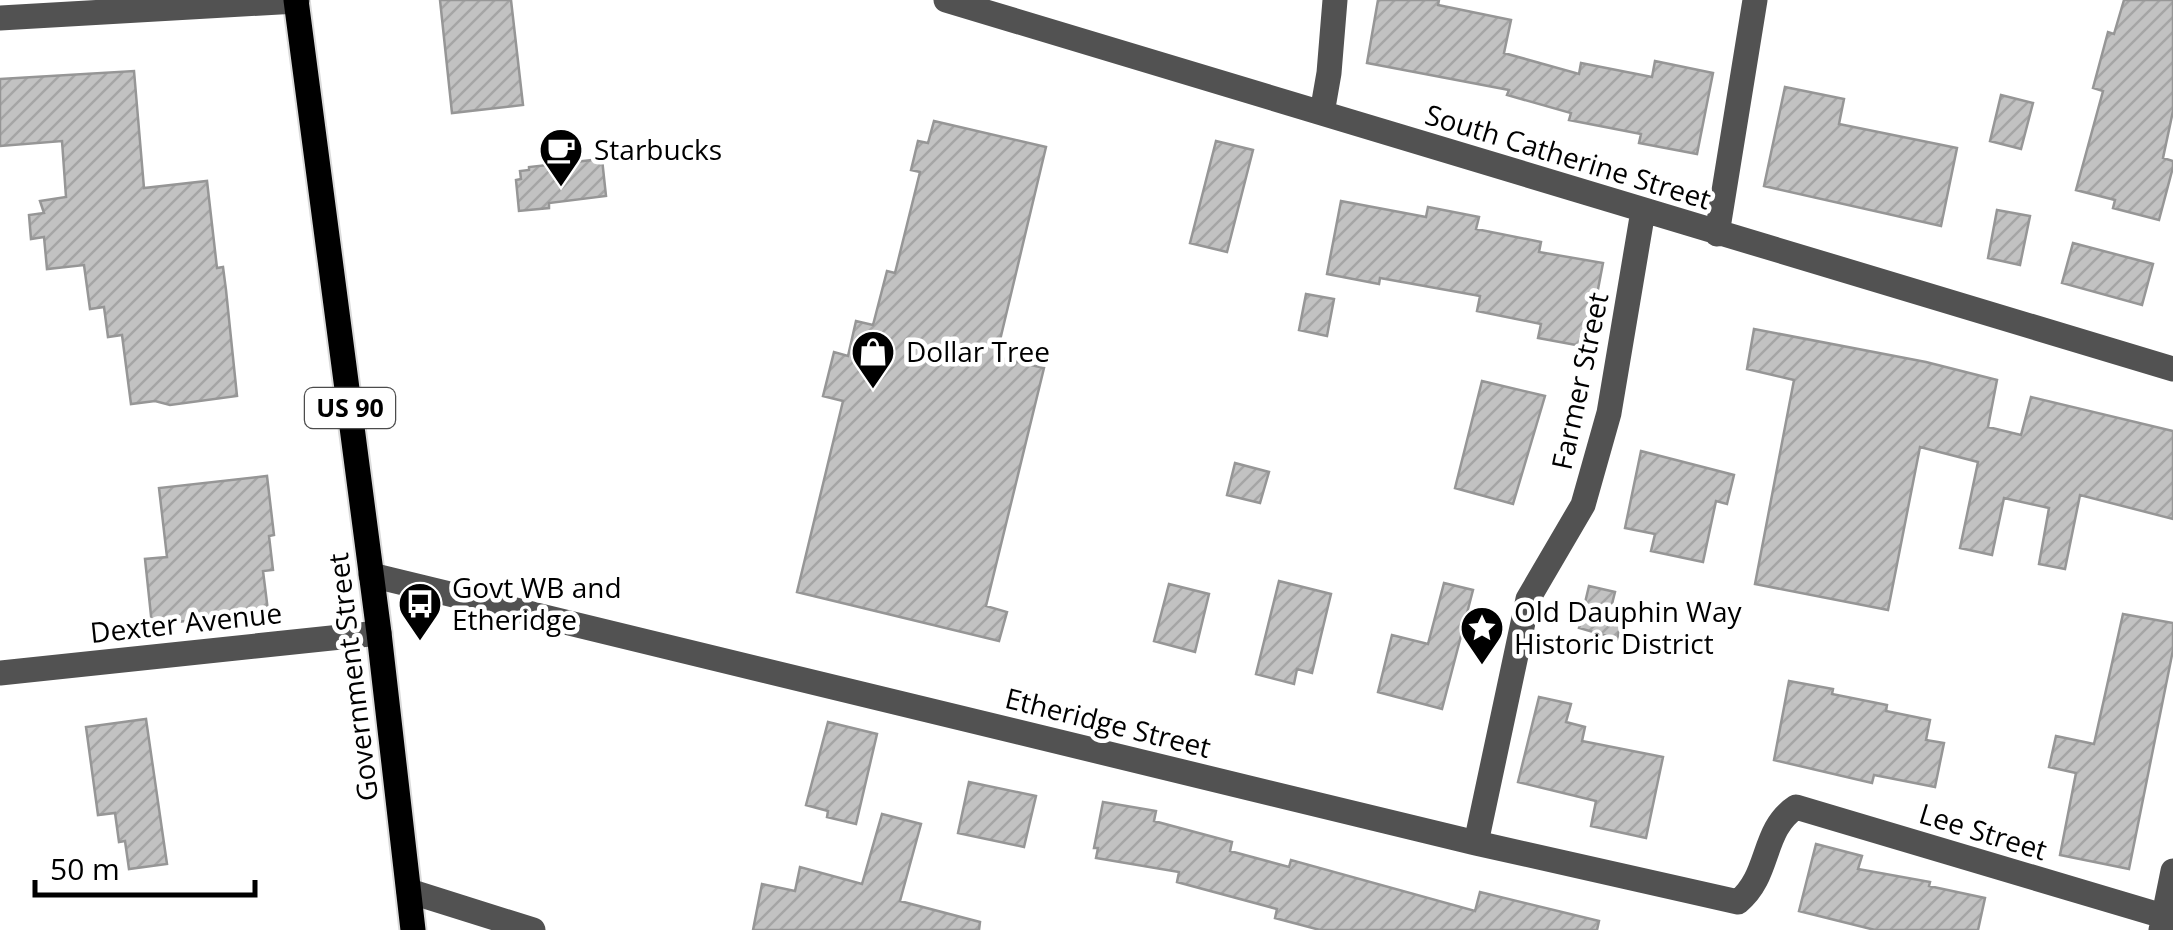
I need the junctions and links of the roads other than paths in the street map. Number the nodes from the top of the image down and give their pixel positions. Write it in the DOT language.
graph roads {
  1 [pos="946,0"];
  2 [pos="1334,0"];
  3 [pos="1756,0"];
  4 [pos="296,1"];
  5 [pos="0,18"];
  6 [pos="1322,113"];
  7 [pos="1643,211"];
  8 [pos="1718,234"];
  9 [pos="2173,369"];
  10 [pos="372,576"];
  11 [pos="379,633"];
  12 [pos="0,673"];
  13 [pos="1779,818"];
  14 [pos="1476,842"];
  15 [pos="2173,871"];
  16 [pos="409,891"];
  17 [pos="2166,922"];
  18 [pos="413,930"];
  19 [pos="533,930"];
  1 -- 6 [label="street, South Catherine Street"];
  2 -- 6 [label="street"];
  3 -- 8 [label="street"];
  4 -- 5 [label="street"];
  4 -- 10 [label="main road, Government Street / US 90"];
  6 -- 7 [label="street, South Catherine Street"];
  7 -- 8 [label="street, South Catherine Street"];
  7 -- 14 [label="street, Farmer Street"];
  8 -- 9 [label="street, South Catherine Street"];
  10 -- 11 [label="main road, Government Street / US 90"];
  10 -- 14 [label="street, Etheridge Street"];
  11 -- 12 [label="street, Dexter Avenue"];
  11 -- 16 [label="main road, Government Street / US 90"];
  13 -- 14 [label="street, Etheridge Street"];
  13 -- 17 [label="street, Lee Street"];
  15 -- 17 [label="street"];
  16 -- 18 [label="main road, Government Street / US 90"];
  16 -- 19 [label="street"];
}
